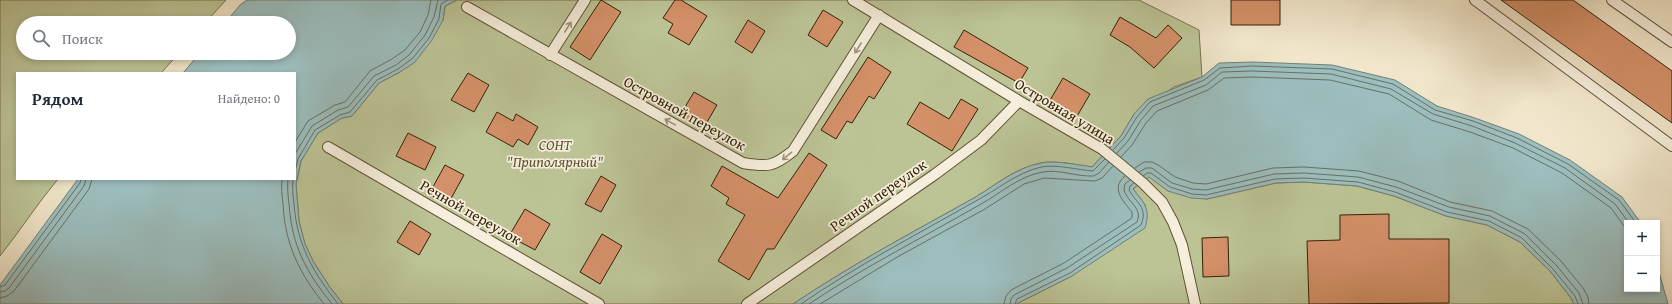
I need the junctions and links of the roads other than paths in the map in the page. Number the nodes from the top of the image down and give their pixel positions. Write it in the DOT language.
graph roads {
  1 [pos="585,0"];
  2 [pos="853,0"];
  3 [pos="1475,0"];
  4 [pos="1612,0"];
  5 [pos="466,7"];
  6 [pos="879,15"];
  7 [pos="1672,42"];
  8 [pos="550,55"];
  9 [pos="1019,101"];
  10 [pos="328,146"];
  11 [pos="1672,146"];
  12 [pos="599,304"];
  13 [pos="747,304"];
  14 [pos="1195,304"];
  8 -- 1 [label="lane, one-way"];
  2 -- 6 [label="lane, Островная улица"];
  3 -- 11 [label="lane"];
  4 -- 7 [label="lane"];
  5 -- 8 [label="lane, Островной переулок"];
  6 -- 8 [label="lane, Островной переулок, one-way"];
  6 -- 9 [label="lane, Островная улица"];
  9 -- 13 [label="lane, Речной переулок"];
  9 -- 14 [label="lane, Островная улица"];
  10 -- 12 [label="lane, Речной переулок"];
}
